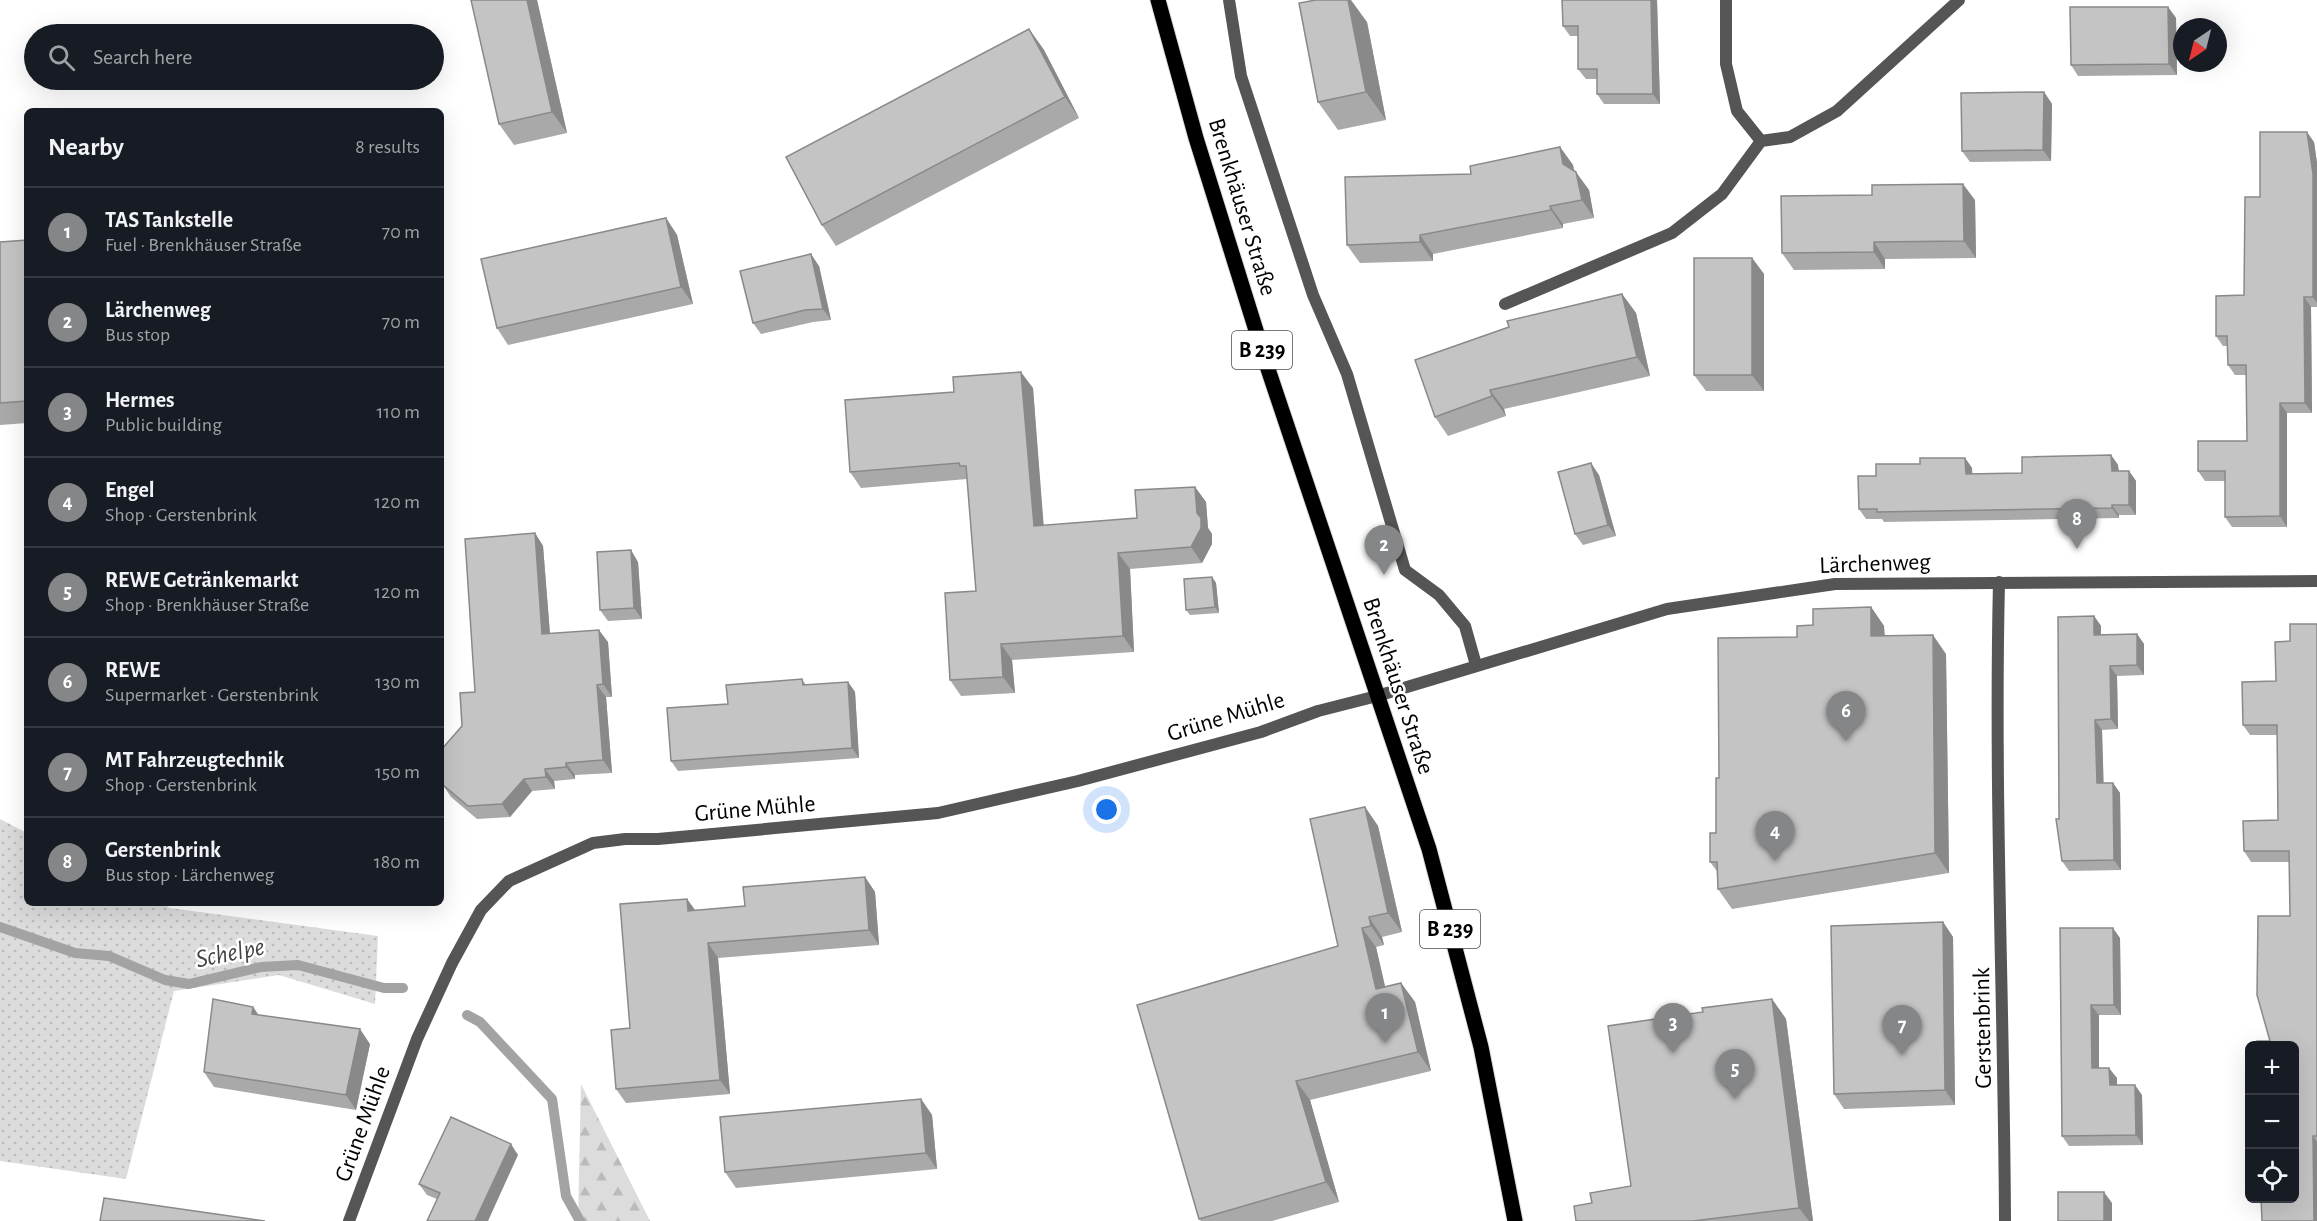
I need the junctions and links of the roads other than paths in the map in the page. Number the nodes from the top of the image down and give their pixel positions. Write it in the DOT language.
graph roads {
  1 [pos="1158,0"];
  2 [pos="1229,0"];
  3 [pos="1726,0"];
  4 [pos="1959,0"];
  5 [pos="1761,141"];
  6 [pos="1504,304"];
  7 [pos="2317,581"];
  8 [pos="1999,582"];
  9 [pos="1476,665"];
  10 [pos="1377,696"];
  11 [pos="349,1221"];
  12 [pos="1515,1221"];
  13 [pos="2005,1221"];
  1 -- 10 [label="main road, Brenkhäuser Straße / B 239"];
  2 -- 9 [label="street, Brenkhäuser Straße"];
  3 -- 5 [label="street"];
  4 -- 5 [label="street"];
  5 -- 6 [label="street"];
  7 -- 8 [label="street, Lärchenweg"];
  8 -- 9 [label="street, Lärchenweg"];
  8 -- 13 [label="street, Gerstenbrink"];
  9 -- 10 [label="street, Lärchenweg"];
  10 -- 11 [label="street, Grüne Mühle"];
  10 -- 12 [label="main road, Brenkhäuser Straße / B 239"];
}
